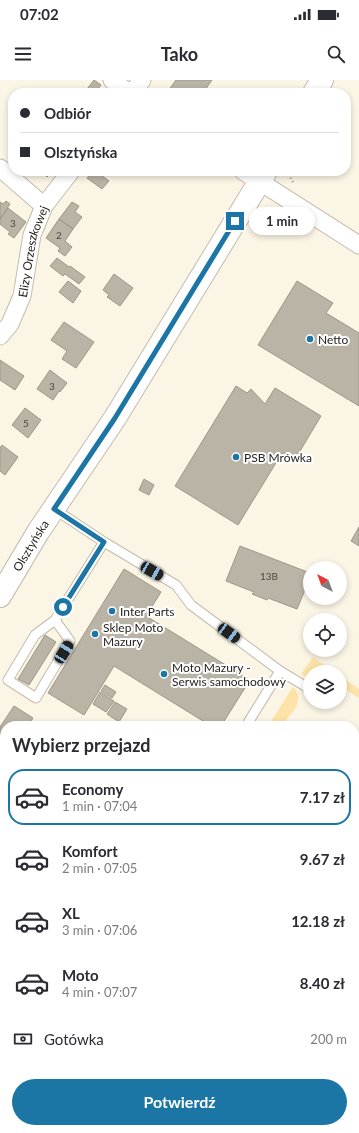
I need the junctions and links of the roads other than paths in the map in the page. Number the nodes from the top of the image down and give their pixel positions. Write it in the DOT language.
graph roads {
  1 [pos="112,80"];
  2 [pos="142,80"];
  3 [pos="122,88"];
  4 [pos="136,88"];
  5 [pos="0,168"];
  6 [pos="8,175"];
  7 [pos="9,176"];
  8 [pos="67,176"];
  9 [pos="255,176"];
  10 [pos="257,176"];
  11 [pos="44,206"];
  12 [pos="359,245"];
  13 [pos="0,336"];
  14 [pos="54,509"];
  15 [pos="104,542"];
  16 [pos="0,596"];
  17 [pos="55,620"];
  18 [pos="280,671"];
  19 [pos="303,685"];
  20 [pos="249,721"];
  1 -- 3 [label="street"];
  2 -- 4 [label="street"];
  5 -- 6 [label="street"];
  7 -- 11 [label="street"];
  8 -- 11 [label="street, Elizy Orzeszkowej"];
  9 -- 14 [label="street, Olsztyńska"];
  10 -- 12 [label="street"];
  11 -- 13 [label="street, Elizy Orzeszkowej"];
  14 -- 15 [label="lane"];
  14 -- 16 [label="street, Olsztyńska"];
  15 -- 17 [label="lane"];
  15 -- 18 [label="lane"];
  17 -- 17 [label="lane"];
  18 -- 19 [label="lane"];
  18 -- 20 [label="lane"];
}
